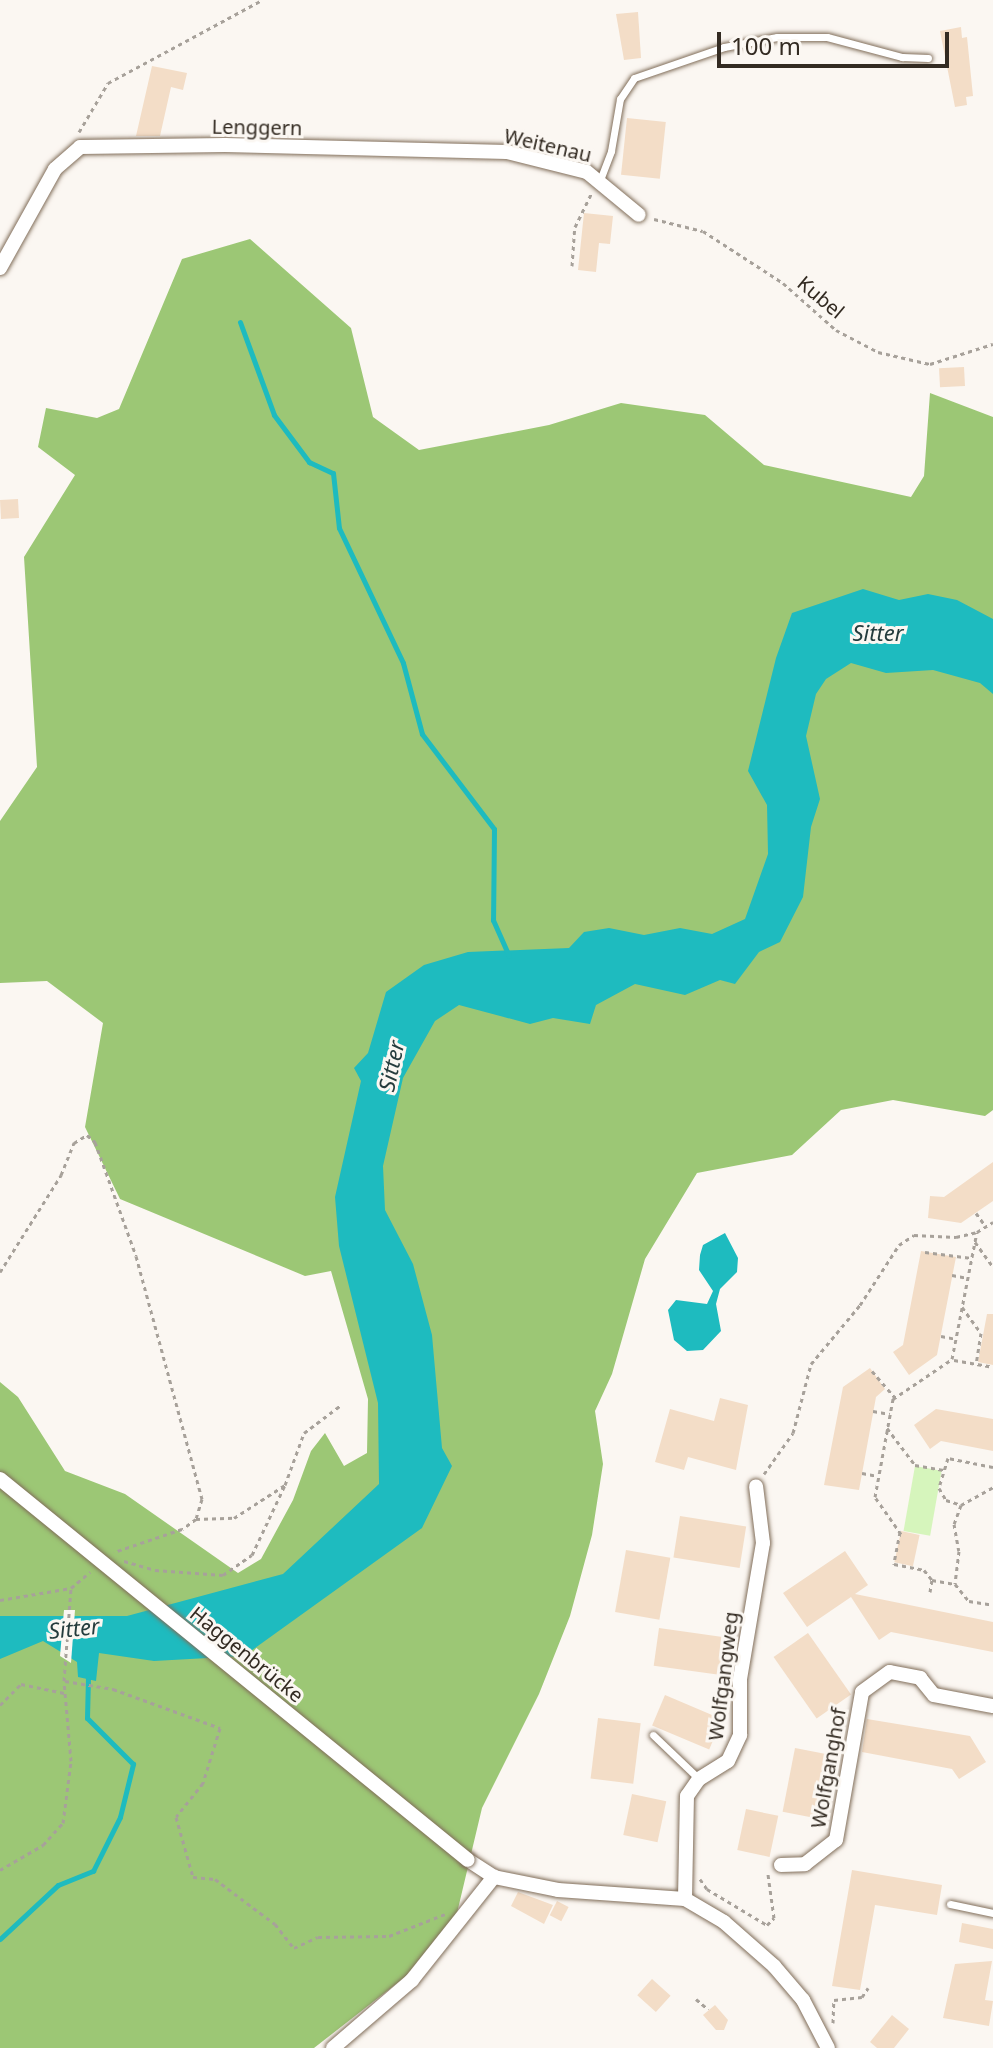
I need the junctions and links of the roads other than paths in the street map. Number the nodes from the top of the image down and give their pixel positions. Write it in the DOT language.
graph roads {
  1 [pos="928,58"];
  2 [pos="433,152"];
  3 [pos="600,180"];
  4 [pos="639,215"];
  5 [pos="0,268"];
  6 [pos="0,1479"];
  7 [pos="756,1486"];
  8 [pos="993,1706"];
  9 [pos="653,1735"];
  10 [pos="699,1779"];
  11 [pos="781,1865"];
  12 [pos="494,1877"];
  13 [pos="685,1899"];
  14 [pos="950,1904"];
  15 [pos="993,1913"];
  16 [pos="333,2048"];
  17 [pos="828,2048"];
  1 -- 3 [label="lane"];
  2 -- 3 [label="street, Weitenau"];
  2 -- 5 [label="street, Lenggern"];
  3 -- 4 [label="street, Weitenau"];
  6 -- 12 [label="street, Haggenbrücke, bridge"];
  7 -- 10 [label="street, Wolfgangweg"];
  8 -- 11 [label="street, Wolfganghof"];
  9 -- 10 [label="lane"];
  10 -- 13 [label="street"];
  12 -- 13 [label="street"];
  12 -- 16 [label="street"];
  13 -- 17 [label="street"];
  14 -- 15 [label="lane"];
}
